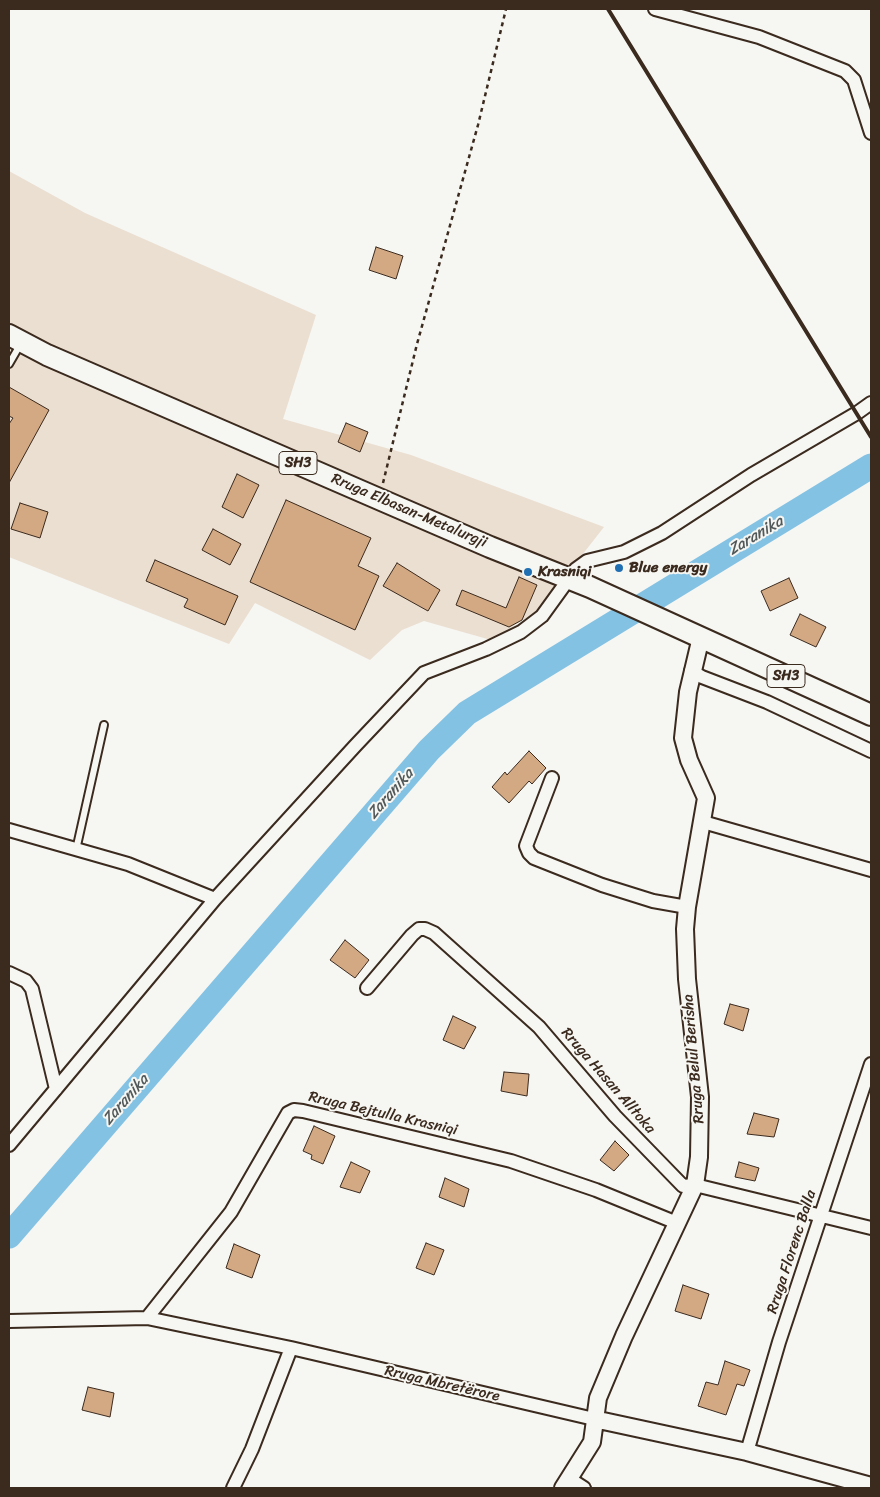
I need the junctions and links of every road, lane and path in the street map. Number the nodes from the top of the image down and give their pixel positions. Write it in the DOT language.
graph roads {
  1 [pos="506,9"];
  2 [pos="655,9"];
  3 [pos="871,133"];
  4 [pos="15,338"];
  5 [pos="9,364"];
  6 [pos="871,403"];
  7 [pos="379,499"];
  8 [pos="570,578"];
  9 [pos="692,633"];
  10 [pos="691,671"];
  11 [pos="871,715"];
  12 [pos="104,725"];
  13 [pos="871,751"];
  14 [pos="552,778"];
  15 [pos="703,822"];
  16 [pos="9,830"];
  17 [pos="76,850"];
  18 [pos="871,870"];
  19 [pos="215,899"];
  20 [pos="687,907"];
  21 [pos="9,973"];
  22 [pos="367,988"];
  23 [pos="871,1064"];
  24 [pos="56,1089"];
  25 [pos="9,1145"];
  26 [pos="695,1185"];
  27 [pos="821,1216"];
  28 [pos="677,1222"];
  29 [pos="871,1228"];
  30 [pos="147,1318"];
  31 [pos="9,1321"];
  32 [pos="291,1348"];
  33 [pos="594,1419"];
  34 [pos="747,1452"];
  35 [pos="567,1484"];
  36 [pos="871,1486"];
  37 [pos="233,1488"];
  38 [pos="584,1488"];
  1 -- 7 [label="path"];
  2 -- 3 [label="street"];
  4 -- 5 [label="lane"];
  4 -- 7 [label="main road, Rruga Elbasan-Metalurgji / SH3"];
  6 -- 8 [label="street"];
  7 -- 8 [label="main road, Rruga Elbasan-Metalurgji / SH3"];
  8 -- 9 [label="main road, Rruga Elbasan-Metalurgji / SH3"];
  8 -- 19 [label="street"];
  9 -- 10 [label="street, Rruga Belul Berisha"];
  9 -- 11 [label="main road, SH3"];
  10 -- 13 [label="street"];
  10 -- 15 [label="street, Rruga Belul Berisha"];
  12 -- 17 [label="lane"];
  14 -- 20 [label="street"];
  15 -- 18 [label="street"];
  15 -- 20 [label="street, Rruga Belul Berisha"];
  16 -- 17 [label="street"];
  17 -- 19 [label="street"];
  19 -- 24 [label="street"];
  20 -- 26 [label="street, Rruga Belul Berisha"];
  21 -- 24 [label="street"];
  22 -- 26 [label="street, Rruga Hasan Alltoka"];
  23 -- 27 [label="street, Rruga Florenc Balla"];
  24 -- 25 [label="street"];
  26 -- 27 [label="street, Rruga Hasan Alltoka"];
  26 -- 28 [label="street, Rruga Belul Berisha"];
  27 -- 29 [label="street, Rruga Hasan Alltoka"];
  27 -- 34 [label="street, Rruga Florenc Balla"];
  28 -- 30 [label="street, Rruga Bejtulla Krasniqi"];
  28 -- 33 [label="street, Rruga Belul Berisha"];
  30 -- 31 [label="street, Rruga Mbretërore"];
  30 -- 32 [label="street, Rruga Mbretërore"];
  32 -- 33 [label="street, Rruga Mbretërore"];
  32 -- 37 [label="street"];
  33 -- 34 [label="street, Rruga Mbretërore"];
  33 -- 35 [label="street, Rruga Belul Berisha"];
  34 -- 36 [label="street, Rruga Mbretërore"];
  35 -- 38 [label="street"];
}
